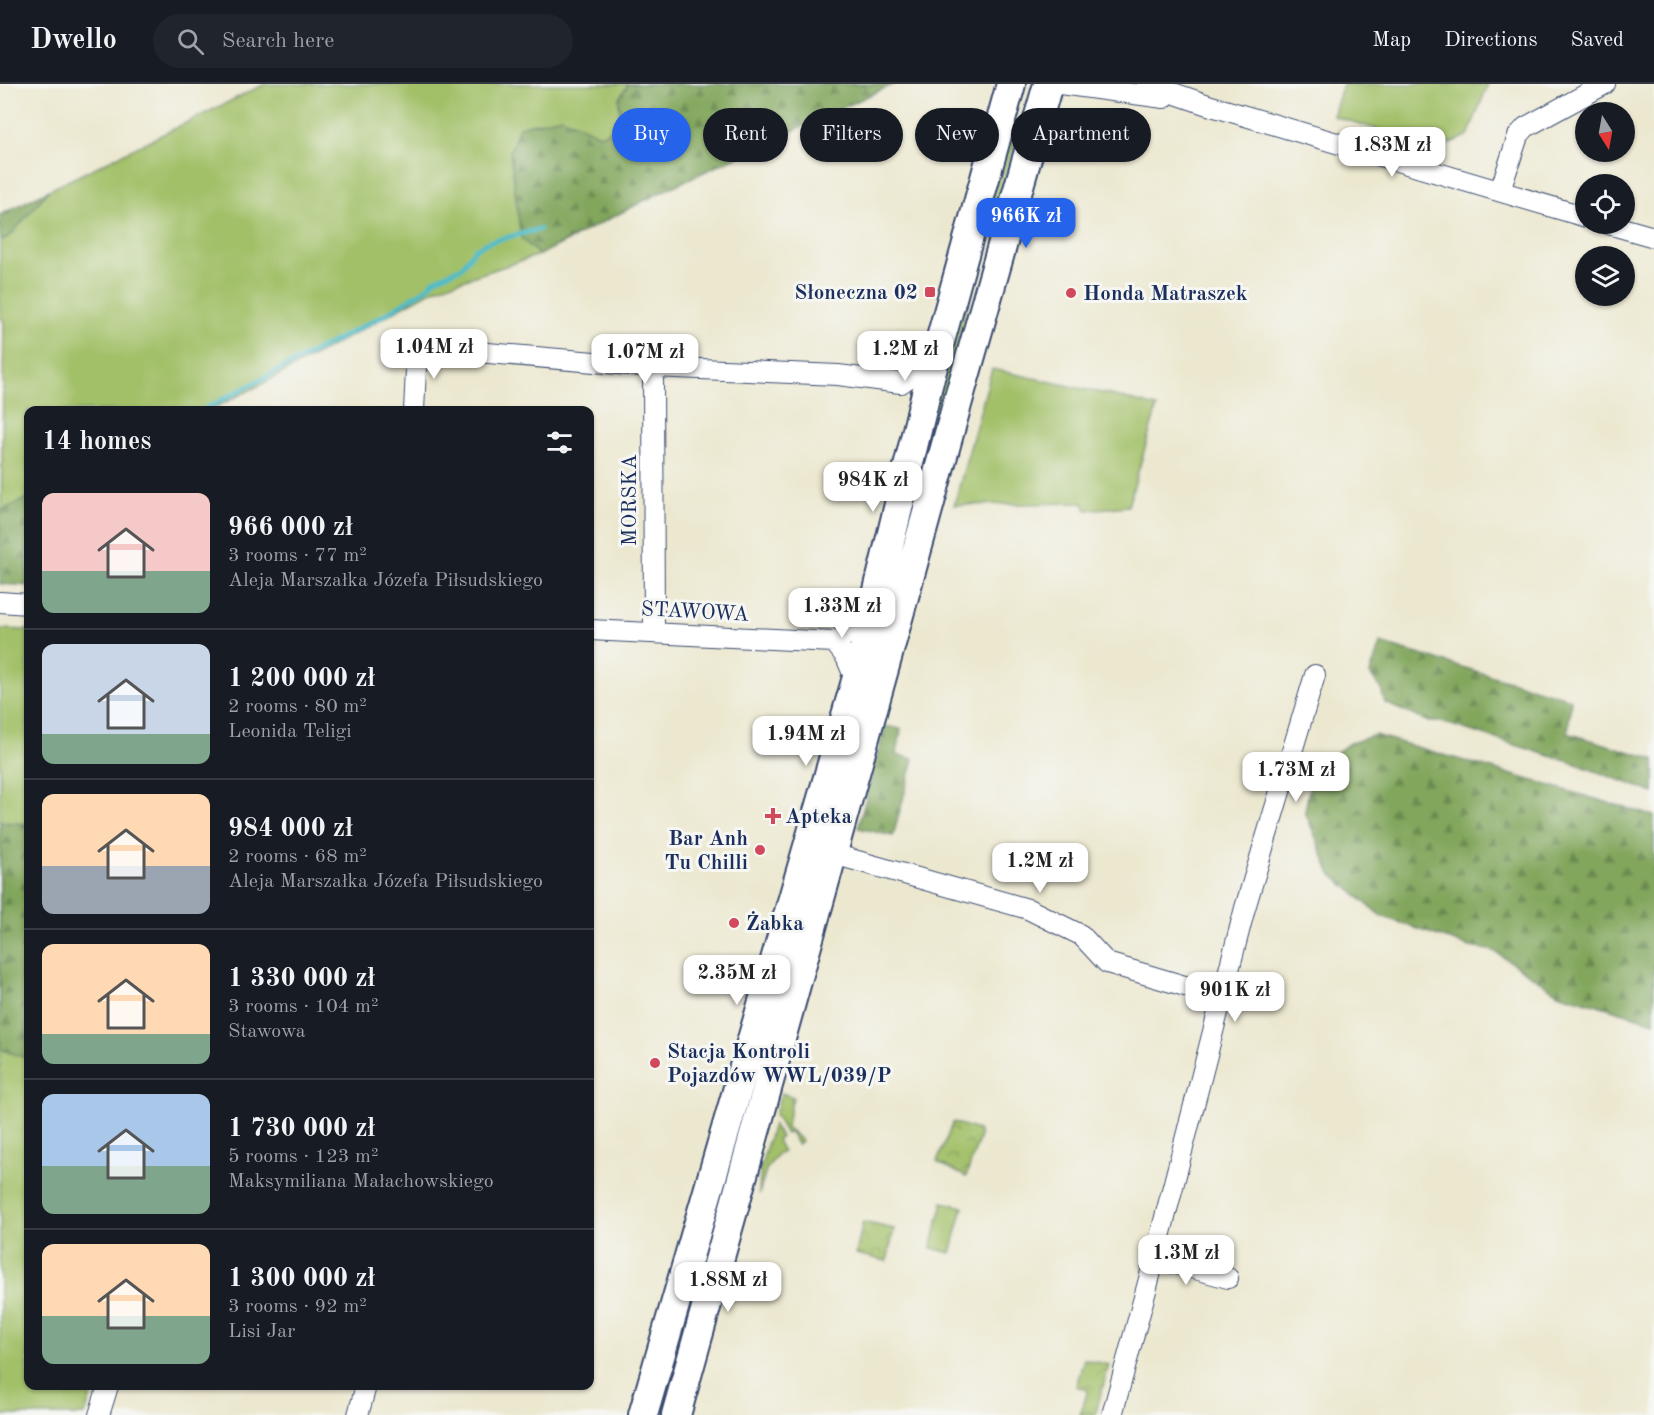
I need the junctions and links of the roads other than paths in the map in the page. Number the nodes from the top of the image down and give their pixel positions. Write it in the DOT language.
graph roads {
  1 [pos="1011,84"];
  2 [pos="1048,84"];
  3 [pos="1060,84"];
  4 [pos="1147,84"];
  5 [pos="1605,84"];
  6 [pos="1208,105"];
  7 [pos="1500,191"];
  8 [pos="1575,214"];
  9 [pos="1635,232"];
  10 [pos="1654,237"];
  11 [pos="394,345"];
  12 [pos="417,348"];
  13 [pos="939,348"];
  14 [pos="653,367"];
  15 [pos="901,383"];
  16 [pos="414,406"];
  17 [pos="918,428"];
  18 [pos="0,602"];
  19 [pos="24,604"];
  20 [pos="874,609"];
  21 [pos="594,630"];
  22 [pos="654,633"];
  23 [pos="834,642"];
  24 [pos="1315,675"];
  25 [pos="856,681"];
  26 [pos="832,855"];
  27 [pos="1222,997"];
  28 [pos="1155,1258"];
  29 [pos="1228,1278"];
  30 [pos="107,1390"];
  31 [pos="365,1390"];
  32 [pos="99,1415"];
  33 [pos="358,1415"];
  34 [pos="643,1415"];
  35 [pos="676,1415"];
  36 [pos="1112,1415"];
  1 -- 13 [label="main road"];
  2 -- 26 [label="main road"];
  3 -- 6 [label="street"];
  4 -- 6 [label="street"];
  5 -- 7 [label="street"];
  6 -- 7 [label="street"];
  7 -- 8 [label="street"];
  9 -- 10 [label="street"];
  11 -- 12 [label="street"];
  12 -- 14 [label="street"];
  12 -- 16 [label="street"];
  13 -- 15 [label="street"];
  13 -- 17 [label="main road"];
  14 -- 15 [label="street"];
  14 -- 22 [label="street, MORSKA"];
  15 -- 17 [label="street"];
  17 -- 20 [label="main road"];
  18 -- 19 [label="street"];
  20 -- 23 [label="street"];
  20 -- 25 [label="main road"];
  21 -- 22 [label="street, STAWOWA"];
  22 -- 23 [label="street, STAWOWA"];
  23 -- 25 [label="street"];
  24 -- 27 [label="street"];
  25 -- 34 [label="main road"];
  26 -- 27 [label="street"];
  26 -- 35 [label="main road"];
  27 -- 28 [label="street"];
  28 -- 29 [label="street"];
  28 -- 36 [label="street"];
  30 -- 32 [label="street"];
  31 -- 33 [label="street"];
}
